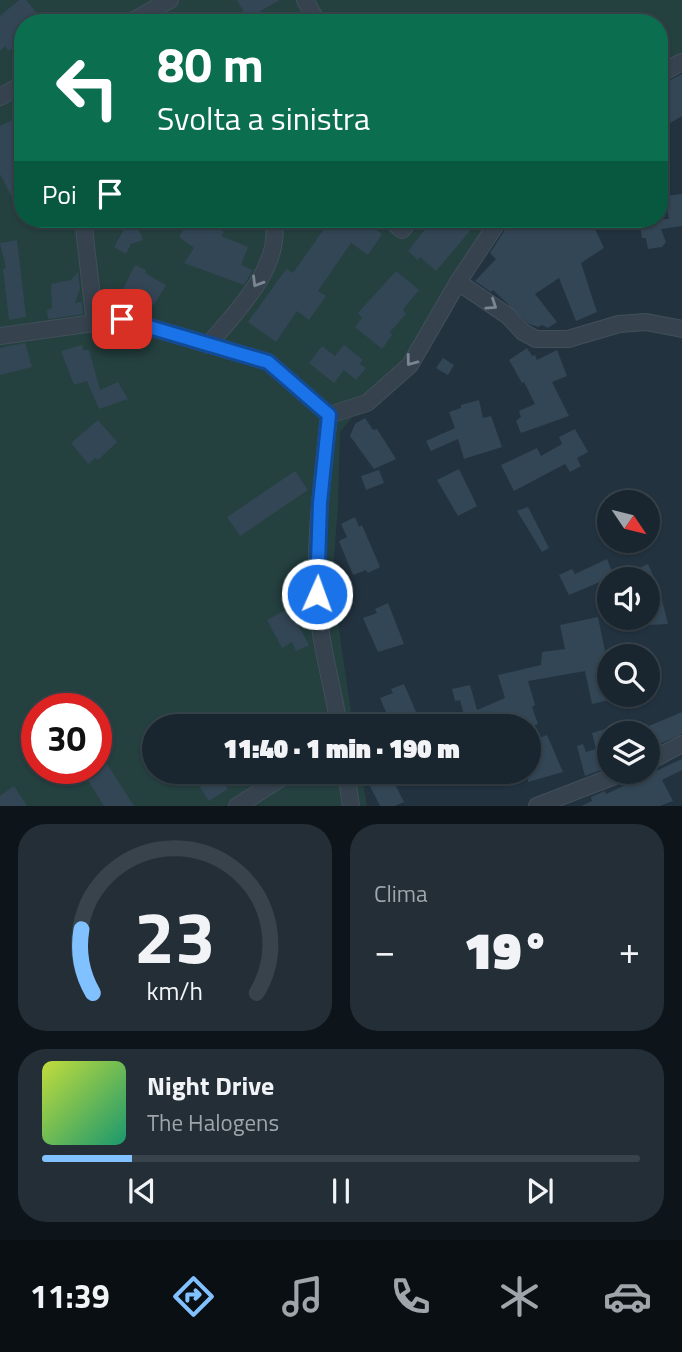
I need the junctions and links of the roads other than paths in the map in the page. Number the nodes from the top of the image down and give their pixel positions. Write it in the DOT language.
graph roads {
  1 [pos="170,0"];
  2 [pos="146,14"];
  3 [pos="84,228"];
  4 [pos="275,228"];
  5 [pos="494,228"];
  6 [pos="458,282"];
  7 [pos="95,324"];
  8 [pos="682,329"];
  9 [pos="0,336"];
  10 [pos="208,345"];
  11 [pos="329,415"];
  12 [pos="337,714"];
  13 [pos="682,744"];
  14 [pos="660,756"];
  15 [pos="597,783"];
  16 [pos="272,784"];
  17 [pos="348,784"];
  18 [pos="237,806"];
  19 [pos="351,806"];
  20 [pos="537,806"];
  1 -- 2 [label="street"];
  3 -- 7 [label="street"];
  4 -- 10 [label="street, one-way"];
  5 -- 6 [label="street"];
  6 -- 8 [label="street, one-way"];
  6 -- 11 [label="street, one-way"];
  7 -- 9 [label="street"];
  7 -- 10 [label="street"];
  10 -- 11 [label="street"];
  11 -- 12 [label="street"];
  13 -- 14 [label="street"];
  15 -- 20 [label="street"];
  16 -- 18 [label="street"];
  17 -- 19 [label="street"];
}
